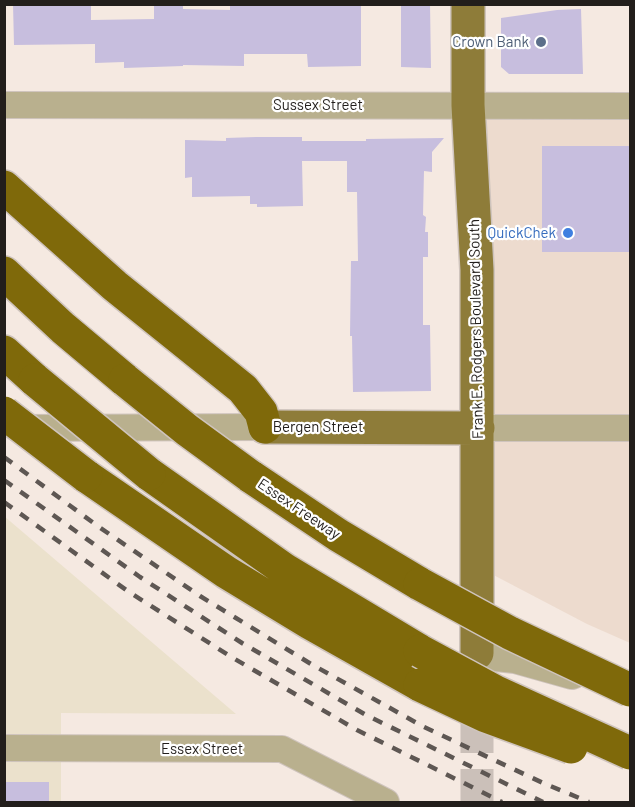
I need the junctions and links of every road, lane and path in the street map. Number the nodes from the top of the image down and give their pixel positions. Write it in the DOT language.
graph roads {
  1 [pos="468,4"];
  2 [pos="4,105"];
  3 [pos="468,105"];
  4 [pos="630,106"];
  5 [pos="4,187"];
  6 [pos="4,273"];
  7 [pos="4,352"];
  8 [pos="4,413"];
  9 [pos="265,427"];
  10 [pos="4,428"];
  11 [pos="477,428"];
  12 [pos="630,428"];
  13 [pos="477,653"];
  14 [pos="630,690"];
  15 [pos="4,748"];
  16 [pos="630,753"];
  17 [pos="630,767"];
  18 [pos="386,802"];
  1 -- 3 [label="main road, Frank E. Rodgers Boulevard South"];
  2 -- 3 [label="street, Sussex Street"];
  3 -- 4 [label="street, Sussex Street"];
  3 -- 11 [label="main road, Frank E. Rodgers Boulevard South"];
  5 -- 9 [label="highway"];
  6 -- 14 [label="highway, Essex Freeway, bridge"];
  7 -- 16 [label="highway, bridge"];
  8 -- 17 [label="highway, bridge"];
  9 -- 10 [label="street, Bergen Street"];
  9 -- 11 [label="main road, Bergen Street"];
  11 -- 12 [label="street, Bergen Street"];
  11 -- 13 [label="main road, Frank E. Rodgers Boulevard South"];
  13 -- 14 [label="street"];
  15 -- 18 [label="street, Essex Street"];
}
